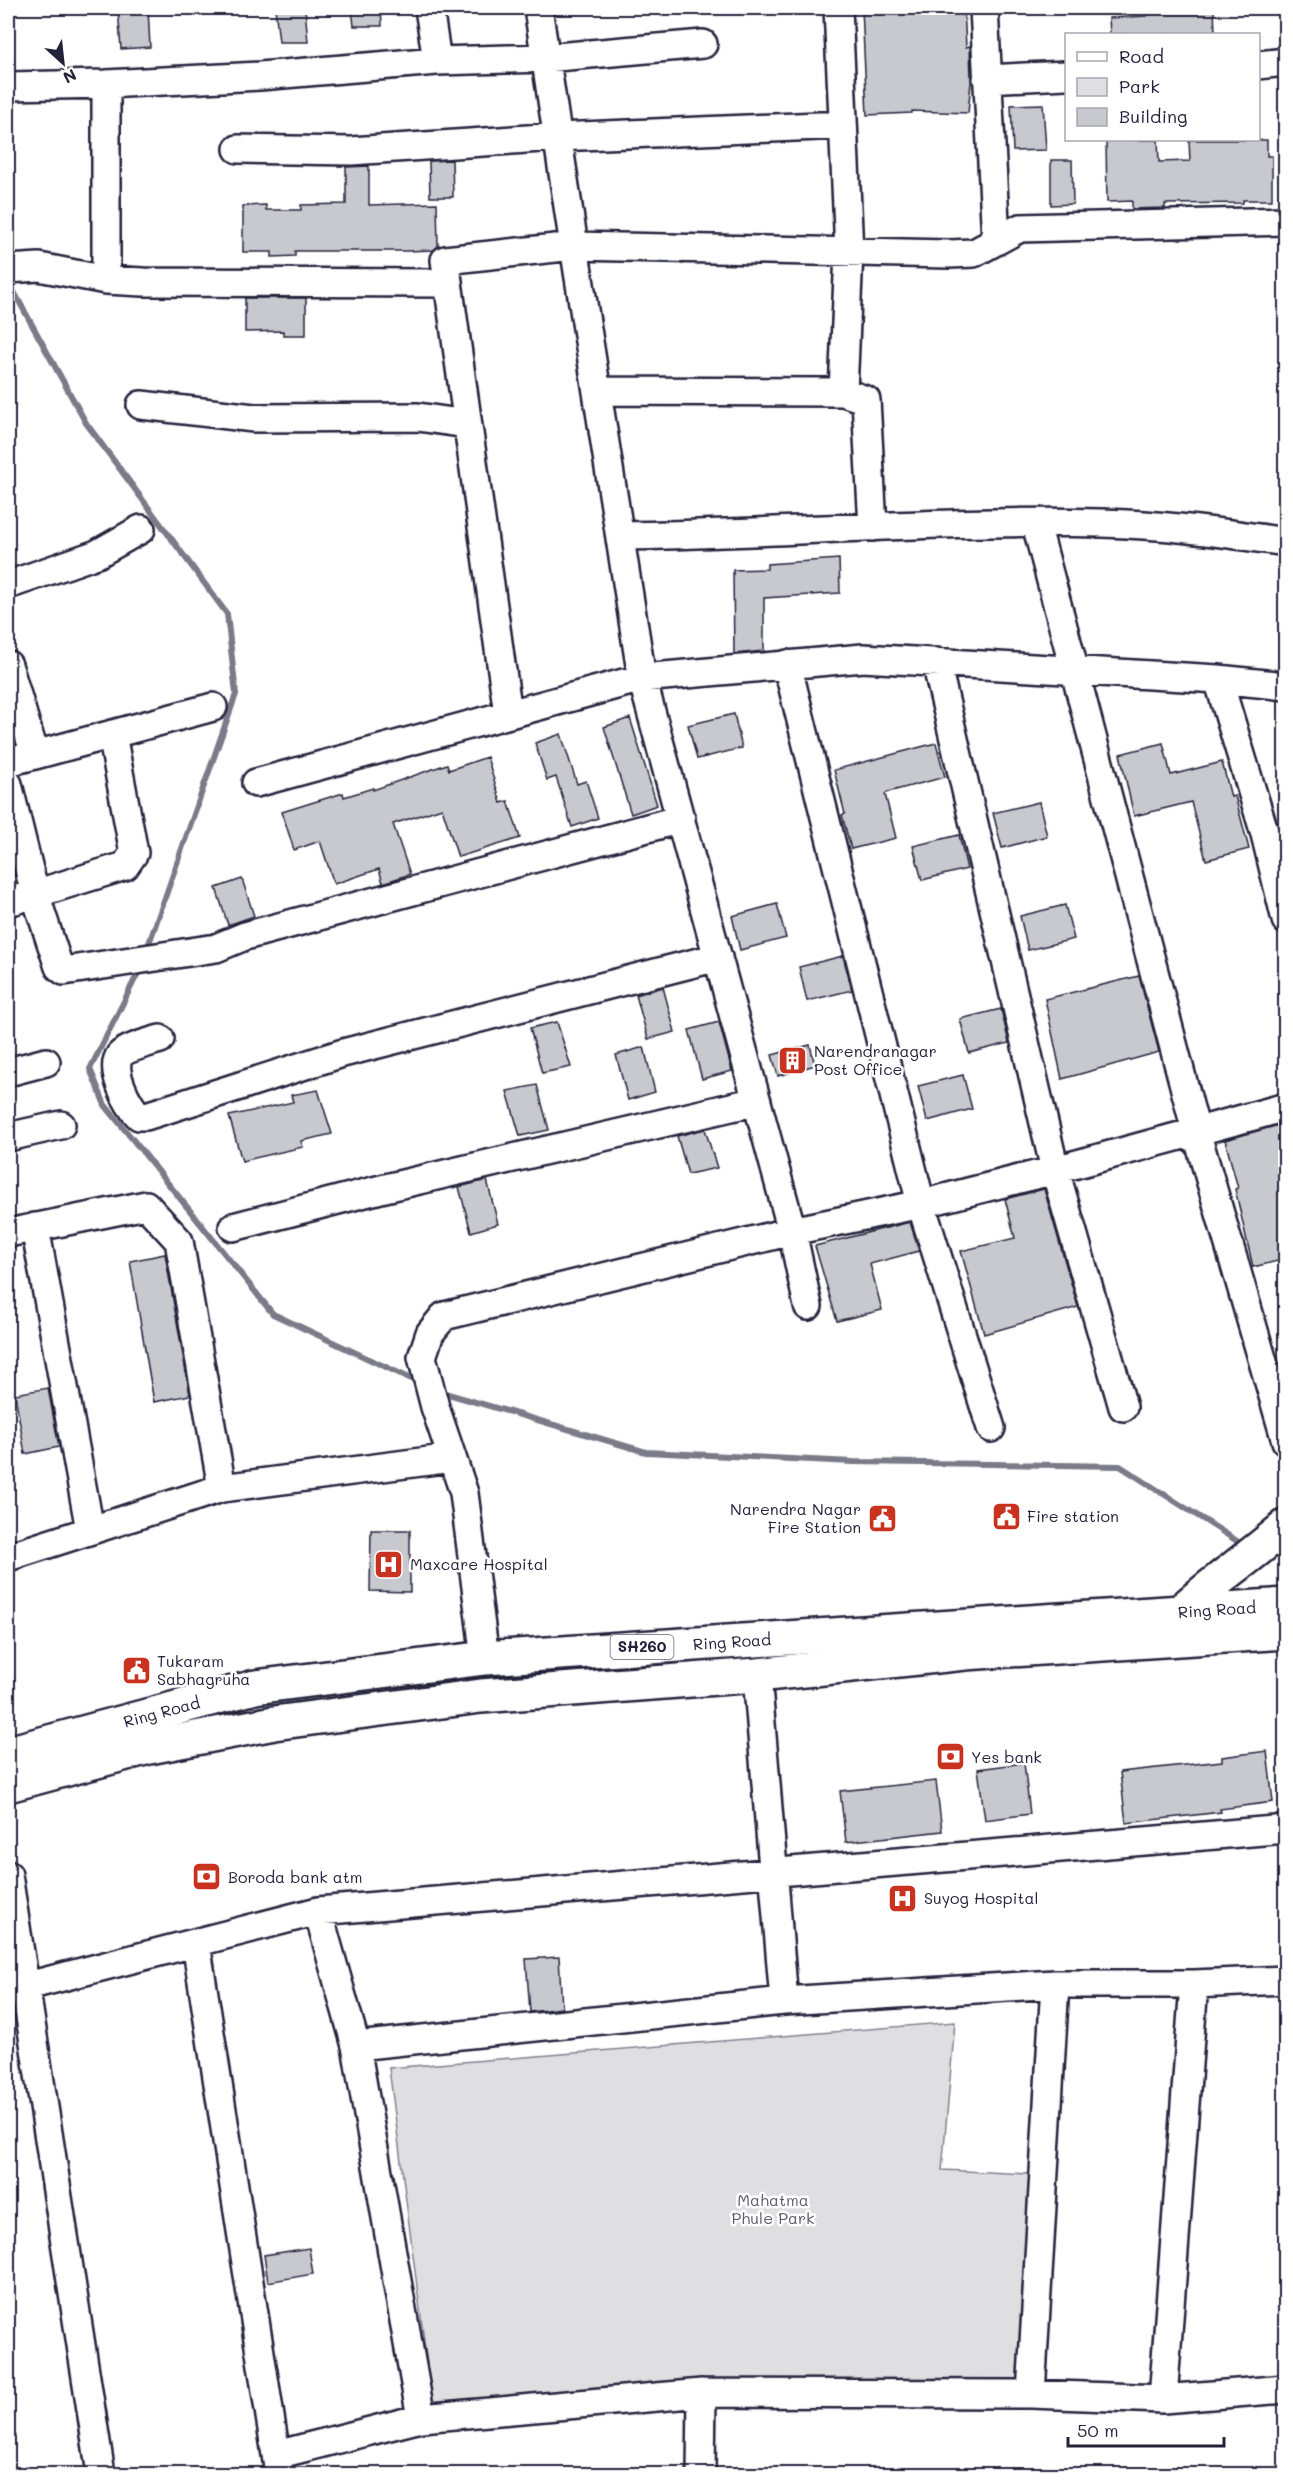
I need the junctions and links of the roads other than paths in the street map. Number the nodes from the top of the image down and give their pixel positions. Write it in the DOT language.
graph roads {
  1 [pos="429,8"];
  2 [pos="538,8"];
  3 [pos="838,8"];
  4 [pos="984,8"];
  5 [pos="703,44"];
  6 [pos="545,58"];
  7 [pos="437,61"];
  8 [pos="1286,62"];
  9 [pos="1260,65"];
  10 [pos="1065,75"];
  11 [pos="987,79"];
  12 [pos="106,84"];
  13 [pos="8,86"];
  14 [pos="843,125"];
  15 [pos="557,137"];
  16 [pos="238,149"];
  17 [pos="1286,220"];
  18 [pos="996,242"];
  19 [pos="574,246"];
  20 [pos="849,252"];
  21 [pos="8,269"];
  22 [pos="106,280"];
  23 [pos="448,283"];
  24 [pos="597,391"];
  25 [pos="843,392"];
  26 [pos="141,405"];
  27 [pos="467,424"];
  28 [pos="1036,524"];
  29 [pos="873,527"];
  30 [pos="141,529"];
  31 [pos="620,536"];
  32 [pos="1286,542"];
  33 [pos="8,585"];
  34 [pos="936,662"];
  35 [pos="787,664"];
  36 [pos="8,665"];
  37 [pos="1074,670"];
  38 [pos="642,678"];
  39 [pos="1218,679"];
  40 [pos="1286,686"];
  41 [pos="213,706"];
  42 [pos="508,714"];
  43 [pos="112,734"];
  44 [pos="35,755"];
  45 [pos="8,762"];
  46 [pos="256,783"];
  47 [pos="8,784"];
  48 [pos="681,819"];
  49 [pos="1275,836"];
  50 [pos="35,894"];
  51 [pos="8,902"];
  52 [pos="1286,920"];
  53 [pos="718,957"];
  54 [pos="160,1040"];
  55 [pos="46,1062"];
  56 [pos="8,1072"];
  57 [pos="757,1101"];
  58 [pos="1286,1107"];
  59 [pos="61,1125"];
  60 [pos="1196,1131"];
  61 [pos="8,1137"];
  62 [pos="1055,1170"];
  63 [pos="921,1204"];
  64 [pos="35,1227"];
  65 [pos="233,1227"];
  66 [pos="792,1231"];
  67 [pos="8,1233"];
  68 [pos="808,1306"];
  69 [pos="1123,1407"];
  70 [pos="991,1428"];
  71 [pos="1286,1441"];
  72 [pos="452,1458"];
  73 [pos="222,1488"];
  74 [pos="1286,1526"];
  75 [pos="90,1530"];
  76 [pos="8,1557"];
  77 [pos="1286,1605"];
  78 [pos="1180,1612"];
  79 [pos="1286,1632"];
  80 [pos="485,1658"];
  81 [pos="757,1675"];
  82 [pos="8,1753"];
  83 [pos="8,1785"];
  84 [pos="1286,1829"];
  85 [pos="773,1872"];
  86 [pos="8,1875"];
  87 [pos="318,1911"];
  88 [pos="196,1943"];
  89 [pos="1286,1980"];
  90 [pos="1055,1984"];
  91 [pos="1194,1984"];
  92 [pos="16,1990"];
  93 [pos="784,2001"];
  94 [pos="356,2046"];
  95 [pos="1286,2389"];
  96 [pos="702,2393"];
  97 [pos="1031,2394"];
  98 [pos="1162,2399"];
  99 [pos="421,2418"];
  100 [pos="278,2465"];
  101 [pos="101,2475"];
  102 [pos="701,2475"];
  1 -- 7 [label="street"];
  2 -- 6 [label="street"];
  3 -- 14 [label="street"];
  4 -- 11 [label="street"];
  5 -- 6 [label="street"];
  6 -- 7 [label="street"];
  6 -- 15 [label="street"];
  7 -- 12 [label="street"];
  8 -- 9 [label="street"];
  10 -- 11 [label="street"];
  11 -- 18 [label="street"];
  12 -- 13 [label="street"];
  12 -- 22 [label="street"];
  14 -- 15 [label="street"];
  14 -- 20 [label="street"];
  15 -- 16 [label="street"];
  15 -- 19 [label="street"];
  17 -- 18 [label="street"];
  18 -- 20 [label="street"];
  19 -- 20 [label="street"];
  19 -- 23 [label="street"];
  19 -- 24 [label="street"];
  20 -- 25 [label="street"];
  21 -- 22 [label="street"];
  22 -- 23 [label="street"];
  23 -- 27 [label="street"];
  24 -- 25 [label="street"];
  24 -- 31 [label="street"];
  25 -- 29 [label="street"];
  26 -- 27 [label="street"];
  27 -- 42 [label="street"];
  28 -- 29 [label="street"];
  28 -- 32 [label="street"];
  28 -- 37 [label="street"];
  29 -- 31 [label="street"];
  30 -- 33 [label="street"];
  31 -- 38 [label="street"];
  34 -- 35 [label="street"];
  34 -- 37 [label="street"];
  34 -- 62 [label="street"];
  35 -- 38 [label="street"];
  35 -- 63 [label="street"];
  36 -- 44 [label="street"];
  37 -- 39 [label="street"];
  37 -- 60 [label="street"];
  38 -- 42 [label="street"];
  38 -- 48 [label="street"];
  39 -- 40 [label="street"];
  39 -- 49 [label="street"];
  41 -- 43 [label="street"];
  42 -- 46 [label="street"];
  43 -- 44 [label="street"];
  43 -- 50 [label="street"];
  44 -- 45 [label="street"];
  47 -- 50 [label="street"];
  48 -- 50 [label="street"];
  48 -- 53 [label="street"];
  49 -- 52 [label="street"];
  50 -- 51 [label="street"];
  53 -- 54 [label="street"];
  53 -- 57 [label="street"];
  55 -- 56 [label="street"];
  57 -- 65 [label="street"];
  57 -- 66 [label="street"];
  58 -- 60 [label="street"];
  59 -- 61 [label="street"];
  60 -- 62 [label="street"];
  60 -- 71 [label="street"];
  62 -- 63 [label="street"];
  62 -- 69 [label="street"];
  63 -- 66 [label="street"];
  63 -- 70 [label="street"];
  64 -- 67 [label="street"];
  64 -- 73 [label="street"];
  64 -- 75 [label="street"];
  66 -- 68 [label="street"];
  66 -- 72 [label="street"];
  72 -- 73 [label="street"];
  72 -- 80 [label="street"];
  73 -- 75 [label="street"];
  74 -- 78 [label="main road"];
  75 -- 76 [label="street"];
  77 -- 78 [label="main road, Ring Road / SH260"];
  78 -- 80 [label="main road, Ring Road / SH260"];
  79 -- 81 [label="main road, Ring Road / SH260"];
  80 -- 82 [label="main road, Ring Road / SH260"];
  81 -- 83 [label="main road, Ring Road / SH260"];
  81 -- 85 [label="street"];
  84 -- 85 [label="street"];
  85 -- 87 [label="street"];
  85 -- 93 [label="street"];
  86 -- 92 [label="street"];
  87 -- 88 [label="street"];
  87 -- 94 [label="street"];
  88 -- 92 [label="street"];
  88 -- 100 [label="street"];
  89 -- 91 [label="street"];
  90 -- 91 [label="street"];
  90 -- 93 [label="street"];
  90 -- 97 [label="street"];
  91 -- 98 [label="street"];
  92 -- 101 [label="street"];
  93 -- 94 [label="street"];
  94 -- 99 [label="street"];
  95 -- 98 [label="street"];
  96 -- 97 [label="street"];
  96 -- 99 [label="street"];
  96 -- 102 [label="street"];
  97 -- 98 [label="street"];
  99 -- 100 [label="street"];
}
